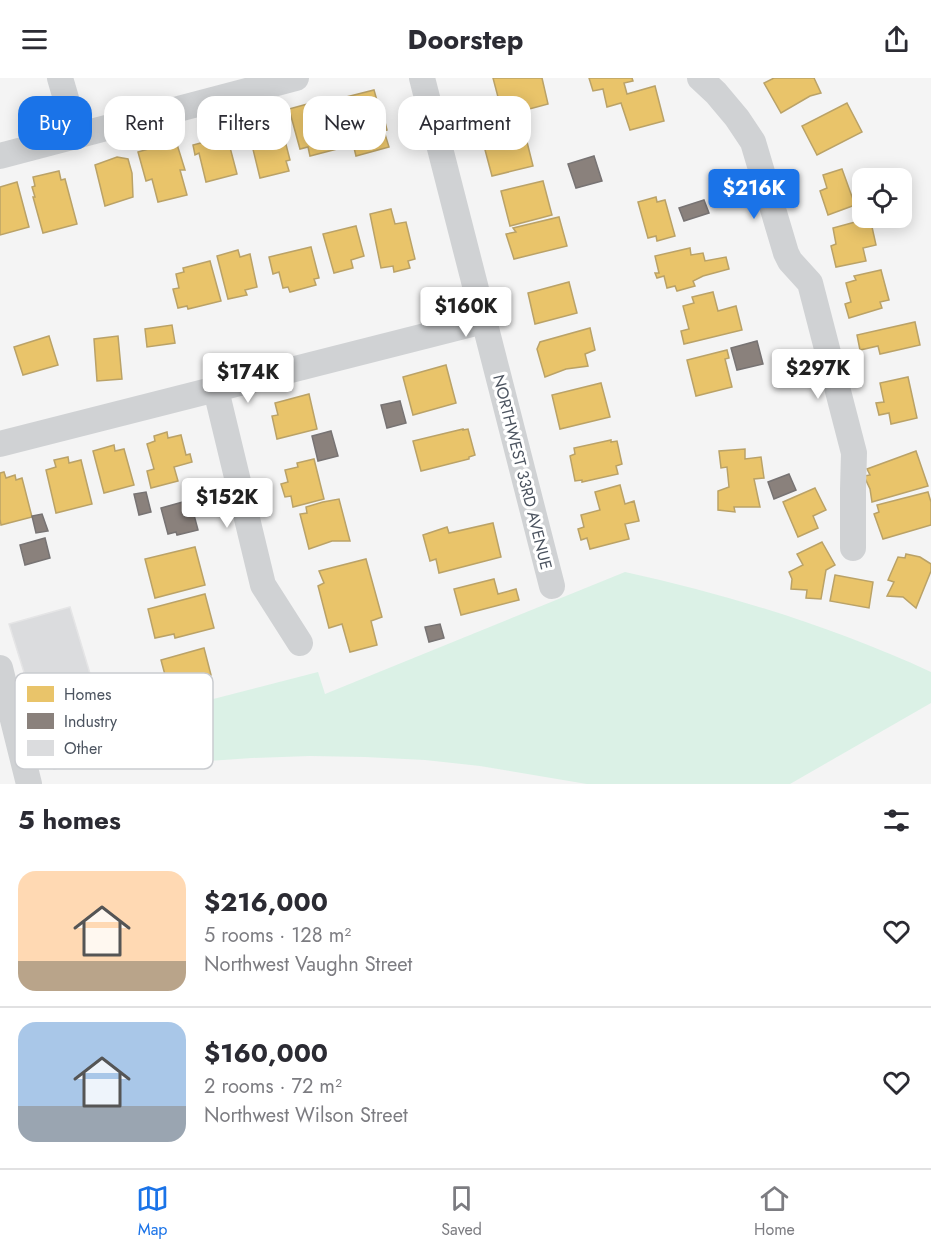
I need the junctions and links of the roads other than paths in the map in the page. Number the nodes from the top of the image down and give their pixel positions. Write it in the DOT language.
graph roads {
  1 [pos="60,78"];
  2 [pos="296,78"];
  3 [pos="422,78"];
  4 [pos="699,78"];
  5 [pos="65,96"];
  6 [pos="92,132"];
  7 [pos="23,150"];
  8 [pos="0,156"];
  9 [pos="484,321"];
  10 [pos="216,390"];
  11 [pos="0,444"];
  12 [pos="853,548"];
  13 [pos="552,586"];
  14 [pos="300,643"];
  15 [pos="0,668"];
  16 [pos="7,727"];
  17 [pos="15,748"];
  18 [pos="23,769"];
  19 [pos="29,784"];
  1 -- 5 [label="street"];
  2 -- 6 [label="street"];
  3 -- 9 [label="street, NORTHWEST 33RD AVENUE"];
  4 -- 12 [label="street"];
  7 -- 8 [label="street"];
  9 -- 10 [label="street"];
  9 -- 13 [label="street, NORTHWEST 33RD AVENUE"];
  10 -- 11 [label="street"];
  10 -- 14 [label="street"];
  15 -- 16 [label="street"];
  16 -- 17 [label="street"];
  18 -- 19 [label="street"];
}
